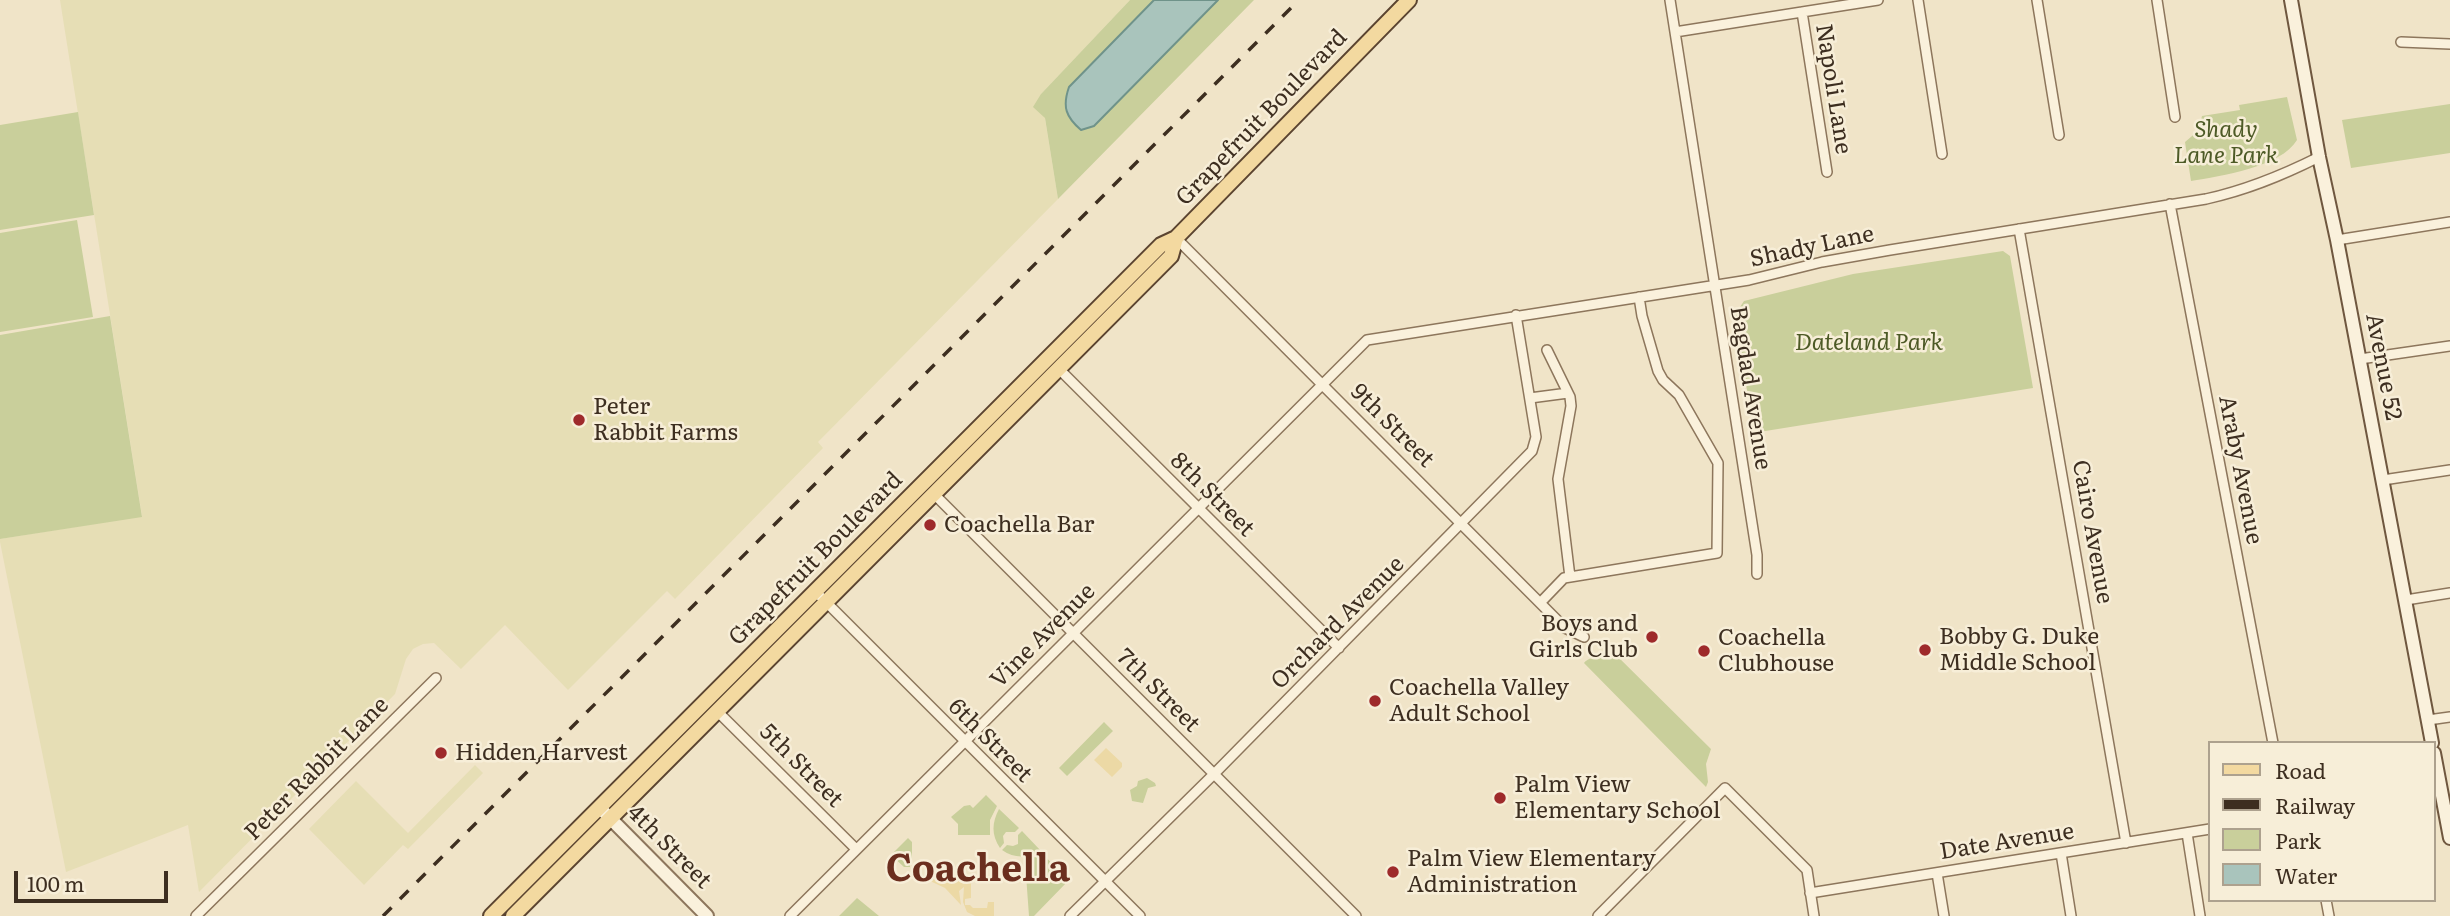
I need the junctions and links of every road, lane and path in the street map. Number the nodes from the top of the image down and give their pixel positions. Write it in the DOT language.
graph roads {
  1 [pos="1409,0"];
  2 [pos="1670,0"];
  3 [pos="1878,0"];
  4 [pos="1918,0"];
  5 [pos="2037,0"];
  6 [pos="2157,0"];
  7 [pos="2291,0"];
  8 [pos="1802,12"];
  9 [pos="1675,32"];
  10 [pos="2401,42"];
  11 [pos="2450,44"];
  12 [pos="2175,117"];
  13 [pos="2059,135"];
  14 [pos="1942,154"];
  15 [pos="2319,157"];
  16 [pos="1827,172"];
  17 [pos="2169,204"];
  18 [pos="2450,222"];
  19 [pos="2019,229"];
  20 [pos="1176,238"];
  21 [pos="2337,240"];
  22 [pos="1714,286"];
  23 [pos="1639,297"];
  24 [pos="1516,316"];
  25 [pos="2450,346"];
  26 [pos="1547,350"];
  27 [pos="2360,359"];
  28 [pos="1059,369"];
  29 [pos="1322,383"];
  30 [pos="1568,393"];
  31 [pos="1530,398"];
  32 [pos="2450,470"];
  33 [pos="2383,480"];
  34 [pos="934,494"];
  35 [pos="1198,509"];
  36 [pos="1462,524"];
  37 [pos="1757,574"];
  38 [pos="1570,577"];
  39 [pos="815,591"];
  40 [pos="2450,593"];
  41 [pos="2406,600"];
  42 [pos="826,603"];
  43 [pos="1540,603"];
  44 [pos="1072,634"];
  45 [pos="1584,637"];
  46 [pos="1339,648"];
  47 [pos="436,678"];
  48 [pos="717,711"];
  49 [pos="2450,717"];
  50 [pos="2428,720"];
  51 [pos="2273,741"];
  52 [pos="2432,741"];
  53 [pos="964,742"];
  54 [pos="2436,773"];
  55 [pos="1214,774"];
  56 [pos="2438,793"];
  57 [pos="601,808"];
  58 [pos="611,819"];
  59 [pos="2208,829"];
  60 [pos="2187,833"];
  61 [pos="2450,838"];
  62 [pos="2126,843"];
  63 [pos="856,849"];
  64 [pos="2061,853"];
  65 [pos="1937,873"];
  66 [pos="1105,881"];
  67 [pos="1810,893"];
  68 [pos="1601,915"];
  69 [pos="196,916"];
  70 [pos="491,916"];
  71 [pos="513,916"];
  72 [pos="707,916"];
  73 [pos="790,916"];
  74 [pos="1070,916"];
  75 [pos="1140,916"];
  76 [pos="1354,916"];
  77 [pos="1814,916"];
  78 [pos="1944,916"];
  79 [pos="2071,916"];
  80 [pos="2200,916"];
  1 -- 20 [label="main road, Grapefruit Boulevard"];
  2 -- 9 [label="street, Bagdad Avenue"];
  3 -- 8 [label="street"];
  4 -- 14 [label="street"];
  5 -- 13 [label="street"];
  6 -- 12 [label="street"];
  7 -- 15 [label="main road, Avenue 52"];
  8 -- 9 [label="street"];
  8 -- 16 [label="street, Napoli Lane"];
  9 -- 22 [label="street, Bagdad Avenue"];
  10 -- 11 [label="street"];
  15 -- 17 [label="street, Shady Lane"];
  15 -- 21 [label="main road, Avenue 52"];
  17 -- 19 [label="street, Shady Lane"];
  17 -- 51 [label="street, Araby Avenue"];
  18 -- 21 [label="street"];
  19 -- 22 [label="street, Shady Lane"];
  19 -- 62 [label="street, Cairo Avenue"];
  20 -- 28 [label="main road, Grapefruit Boulevard"];
  20 -- 29 [label="street, 9th Street"];
  20 -- 39 [label="main road, Grapefruit Boulevard"];
  21 -- 27 [label="main road, Avenue 52"];
  22 -- 23 [label="street, Shady Lane"];
  22 -- 37 [label="street, Bagdad Avenue"];
  23 -- 24 [label="street, Shady Lane"];
  23 -- 38 [label="street"];
  24 -- 29 [label="street, Shady Lane"];
  24 -- 31 [label="street, Orchard Avenue"];
  25 -- 27 [label="street"];
  26 -- 30 [label="street"];
  27 -- 33 [label="main road, Avenue 52"];
  28 -- 34 [label="main road, Grapefruit Boulevard"];
  28 -- 35 [label="street, 8th Street"];
  29 -- 35 [label="street, Vine Avenue"];
  29 -- 36 [label="street, 9th Street"];
  30 -- 31 [label="street"];
  30 -- 38 [label="street"];
  31 -- 36 [label="street, Orchard Avenue"];
  32 -- 33 [label="street"];
  33 -- 41 [label="main road, Avenue 52"];
  34 -- 42 [label="main road, Grapefruit Boulevard"];
  34 -- 44 [label="street, 7th Street"];
  35 -- 44 [label="street, Vine Avenue"];
  35 -- 46 [label="street, 8th Street"];
  36 -- 43 [label="street, 9th Street"];
  36 -- 46 [label="street, Orchard Avenue"];
  38 -- 43 [label="street"];
  39 -- 42 [label="street, 6th Street"];
  39 -- 57 [label="main road, Grapefruit Boulevard"];
  40 -- 41 [label="street"];
  41 -- 50 [label="main road, Avenue 52"];
  42 -- 48 [label="main road, Grapefruit Boulevard"];
  42 -- 53 [label="street, 6th Street"];
  43 -- 45 [label="street, 9th Street"];
  44 -- 53 [label="street, Vine Avenue"];
  44 -- 55 [label="street, 7th Street"];
  46 -- 55 [label="street, Orchard Avenue"];
  47 -- 69 [label="street, Peter Rabbit Lane"];
  48 -- 58 [label="main road, Grapefruit Boulevard"];
  48 -- 63 [label="street, 5th Street"];
  49 -- 50 [label="street"];
  50 -- 52 [label="main road, Avenue 52"];
  53 -- 63 [label="street, Vine Avenue"];
  53 -- 66 [label="street, 6th Street"];
  54 -- 56 [label="main road"];
  55 -- 66 [label="street, Orchard Avenue"];
  55 -- 76 [label="street, 7th Street"];
  56 -- 61 [label="main road"];
  57 -- 58 [label="main road, 4th Street"];
  57 -- 70 [label="main road, Grapefruit Boulevard"];
  58 -- 71 [label="main road, Grapefruit Boulevard"];
  58 -- 72 [label="main road, 4th Street"];
  59 -- 60 [label="street, Date Avenue"];
  60 -- 62 [label="street, Date Avenue"];
  60 -- 80 [label="street"];
  62 -- 64 [label="street, Date Avenue"];
  63 -- 73 [label="street, Vine Avenue"];
  64 -- 65 [label="street, Date Avenue"];
  64 -- 79 [label="street"];
  65 -- 67 [label="street, Date Avenue"];
  65 -- 78 [label="street"];
  66 -- 74 [label="street, Orchard Avenue"];
  66 -- 75 [label="street, 6th Street"];
  67 -- 68 [label="street"];
  67 -- 77 [label="street"];
}
